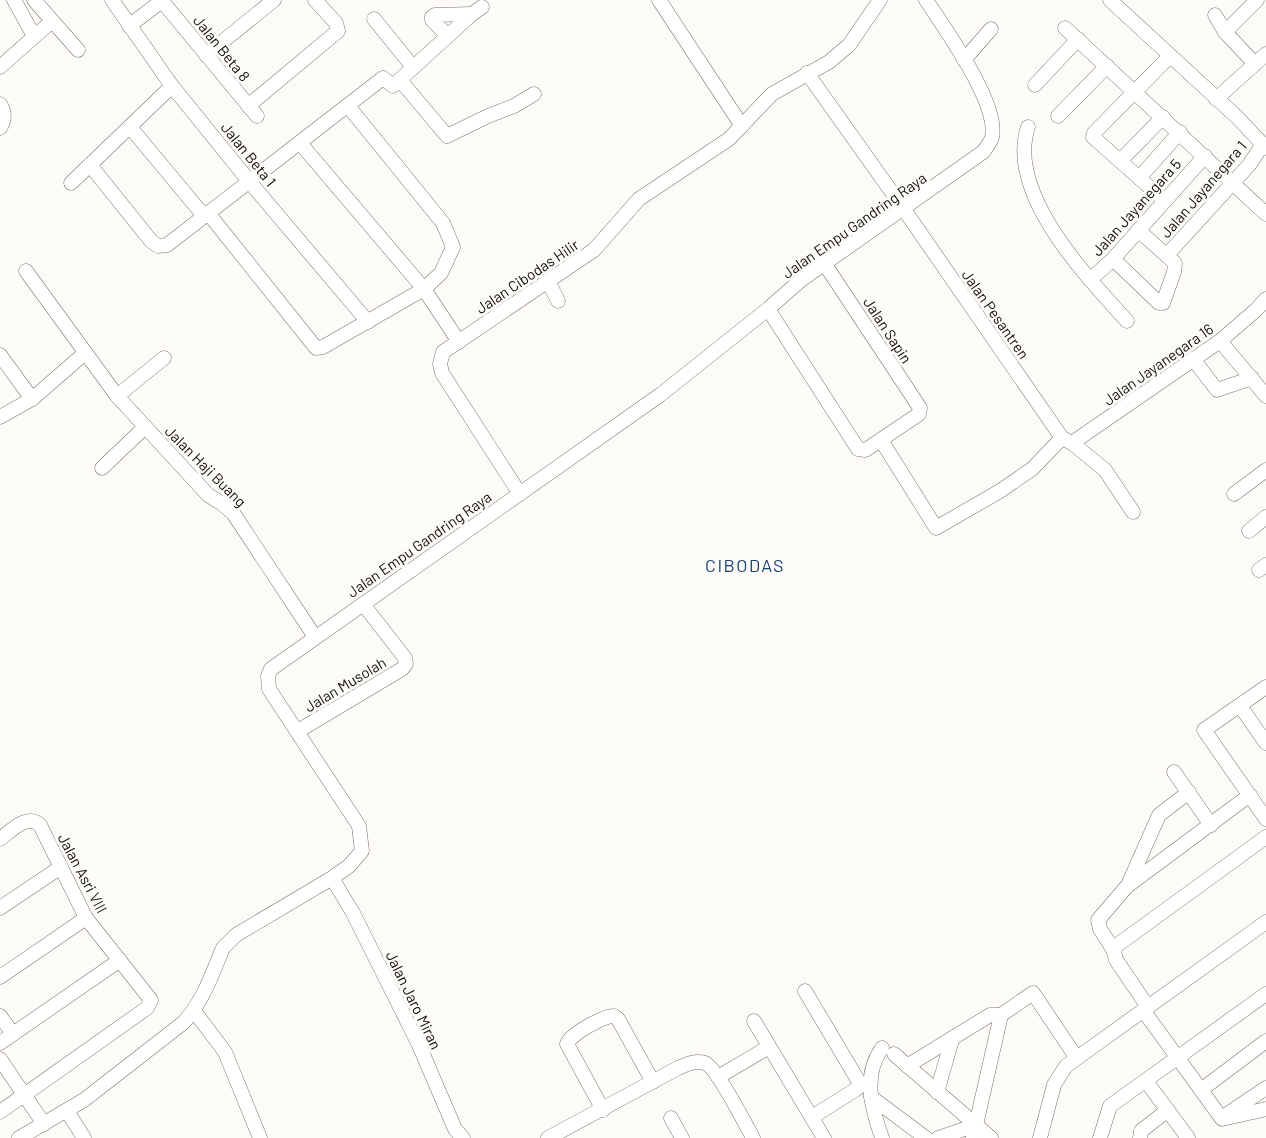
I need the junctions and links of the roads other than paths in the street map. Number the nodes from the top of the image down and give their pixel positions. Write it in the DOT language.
graph roads {
  1 [pos="14,0"];
  2 [pos="34,0"];
  3 [pos="112,0"];
  4 [pos="274,0"];
  5 [pos="315,0"];
  6 [pos="659,0"];
  7 [pos="880,0"];
  8 [pos="927,0"];
  9 [pos="1110,0"];
  10 [pos="1257,0"];
  11 [pos="163,1"];
  12 [pos="1215,15"];
  13 [pos="374,19"];
  14 [pos="52,21"];
  15 [pos="126,21"];
  16 [pos="1065,28"];
  17 [pos="991,29"];
  18 [pos="1225,32"];
  19 [pos="34,36"];
  20 [pos="448,36"];
  21 [pos="1078,39"];
  22 [pos="78,50"];
  23 [pos="1266,54"];
  24 [pos="206,55"];
  25 [pos="1170,56"];
  26 [pos="964,60"];
  27 [pos="1255,64"];
  28 [pos="1107,66"];
  29 [pos="0,67"];
  30 [pos="413,67"];
  31 [pos="807,73"];
  32 [pos="400,80"];
  33 [pos="172,86"];
  34 [pos="1035,86"];
  35 [pos="1135,91"];
  36 [pos="534,94"];
  37 [pos="1216,99"];
  38 [pos="0,104"];
  39 [pos="348,106"];
  40 [pos="1058,116"];
  41 [pos="1163,117"];
  42 [pos="742,126"];
  43 [pos="130,127"];
  44 [pos="0,128"];
  45 [pos="1028,128"];
  46 [pos="1180,132"];
  47 [pos="300,143"];
  48 [pos="1264,146"];
  49 [pos="1205,156"];
  50 [pos="1120,161"];
  51 [pos="90,165"];
  52 [pos="1139,178"];
  53 [pos="250,181"];
  54 [pos="71,183"];
  55 [pos="1234,183"];
  56 [pos="1164,201"];
  57 [pos="903,208"];
  58 [pos="1266,213"];
  59 [pos="206,214"];
  60 [pos="1138,230"];
  61 [pos="1167,255"];
  62 [pos="1113,259"];
  63 [pos="824,263"];
  64 [pos="26,271"];
  65 [pos="1090,280"];
  66 [pos="548,281"];
  67 [pos="424,289"];
  68 [pos="1266,299"];
  69 [pos="558,301"];
  70 [pos="768,309"];
  71 [pos="1127,321"];
  72 [pos="368,322"];
  73 [pos="1220,341"];
  74 [pos="459,342"];
  75 [pos="85,353"];
  76 [pos="0,355"];
  77 [pos="164,358"];
  78 [pos="1193,359"];
  79 [pos="1252,378"];
  80 [pos="117,396"];
  81 [pos="1266,396"];
  82 [pos="32,399"];
  83 [pos="0,417"];
  84 [pos="144,428"];
  85 [pos="881,440"];
  86 [pos="1067,440"];
  87 [pos="102,468"];
  88 [pos="1266,470"];
  89 [pos="520,494"];
  90 [pos="1234,494"];
  91 [pos="1133,512"];
  92 [pos="1266,517"];
  93 [pos="1250,531"];
  94 [pos="363,604"];
  95 [pos="315,637"];
  96 [pos="1266,687"];
  97 [pos="1240,706"];
  98 [pos="297,731"];
  99 [pos="1265,738"];
  100 [pos="1174,772"];
  101 [pos="1189,792"];
  102 [pos="1250,795"];
  103 [pos="1266,819"];
  104 [pos="1211,825"];
  105 [pos="1266,837"];
  106 [pos="0,839"];
  107 [pos="61,867"];
  108 [pos="332,878"];
  109 [pos="1128,885"];
  110 [pos="0,908"];
  111 [pos="86,918"];
  112 [pos="1266,922"];
  113 [pos="1114,951"];
  114 [pos="120,960"];
  115 [pos="0,976"];
  116 [pos="805,991"];
  117 [pos="1266,994"];
  118 [pos="1146,1009"];
  119 [pos="194,1011"];
  120 [pos="1001,1015"];
  121 [pos="0,1016"];
  122 [pos="754,1021"];
  123 [pos="13,1034"];
  124 [pos="952,1040"];
  125 [pos="1266,1041"];
  126 [pos="0,1043"];
  127 [pos="769,1047"];
  128 [pos="1076,1057"];
  129 [pos="1178,1057"];
  130 [pos="0,1059"];
  131 [pos="906,1066"];
  132 [pos="718,1077"];
  133 [pos="1146,1081"];
  134 [pos="653,1082"];
  135 [pos="1266,1088"];
  136 [pos="1201,1090"];
  137 [pos="937,1092"];
  138 [pos="25,1095"];
  139 [pos="871,1097"];
  140 [pos="1266,1109"];
  141 [pos="603,1110"];
  142 [pos="1168,1110"];
  143 [pos="67,1111"];
  144 [pos="0,1112"];
  145 [pos="812,1117"];
  146 [pos="671,1118"];
  147 [pos="1226,1118"];
  148 [pos="44,1124"];
  149 [pos="974,1132"];
  150 [pos="19,1138"];
  151 [pos="84,1138"];
  152 [pos="260,1138"];
  153 [pos="463,1138"];
  154 [pos="548,1138"];
  155 [pos="682,1138"];
  156 [pos="753,1138"];
  157 [pos="824,1138"];
  158 [pos="882,1138"];
  159 [pos="926,1138"];
  160 [pos="938,1138"];
  161 [pos="991,1138"];
  162 [pos="1040,1138"];
  163 [pos="1100,1138"];
  164 [pos="1140,1138"];
  165 [pos="1188,1138"];
  1 -- 19 [label="street"];
  2 -- 14 [label="street"];
  3 -- 15 [label="street, Jalan Beta 1"];
  4 -- 24 [label="street"];
  5 -- 24 [label="street, Jalan Beta 8"];
  6 -- 42 [label="street"];
  7 -- 31 [label="street, Jalan Cibodas Hilir"];
  8 -- 26 [label="street, Jalan Empu Gandring Raya"];
  9 -- 25 [label="street"];
  10 -- 18 [label="street"];
  11 -- 15 [label="street"];
  11 -- 24 [label="street, Jalan Beta 8"];
  12 -- 18 [label="street"];
  13 -- 30 [label="street"];
  14 -- 19 [label="street"];
  14 -- 22 [label="street"];
  15 -- 33 [label="street, Jalan Beta 1"];
  16 -- 21 [label="street"];
  17 -- 26 [label="street"];
  18 -- 27 [label="street"];
  19 -- 29 [label="street"];
  20 -- 20 [label="street"];
  20 -- 30 [label="street"];
  21 -- 28 [label="street"];
  21 -- 34 [label="street"];
  23 -- 27 [label="street"];
  25 -- 35 [label="street"];
  25 -- 37 [label="street"];
  26 -- 57 [label="street, Jalan Empu Gandring Raya"];
  27 -- 37 [label="street"];
  28 -- 35 [label="street"];
  28 -- 40 [label="street"];
  30 -- 32 [label="street"];
  31 -- 42 [label="street, Jalan Cibodas Hilir"];
  31 -- 57 [label="street"];
  32 -- 36 [label="street"];
  32 -- 39 [label="street"];
  33 -- 43 [label="street"];
  33 -- 53 [label="street, Jalan Beta 1"];
  35 -- 41 [label="street"];
  35 -- 50 [label="street"];
  37 -- 48 [label="street"];
  38 -- 44 [label="street"];
  39 -- 47 [label="street"];
  39 -- 67 [label="street"];
  41 -- 46 [label="street"];
  41 -- 50 [label="street"];
  42 -- 66 [label="street, Jalan Cibodas Hilir"];
  43 -- 51 [label="street"];
  43 -- 59 [label="street"];
  45 -- 65 [label="street"];
  46 -- 49 [label="street"];
  46 -- 52 [label="street"];
  47 -- 53 [label="street"];
  47 -- 67 [label="street"];
  48 -- 55 [label="street, Jalan Jayanegara 1"];
  49 -- 55 [label="street"];
  49 -- 56 [label="street, Jalan Jayanegara 5"];
  50 -- 52 [label="street"];
  51 -- 54 [label="street"];
  51 -- 59 [label="street"];
  52 -- 56 [label="street"];
  53 -- 59 [label="street"];
  53 -- 72 [label="street, Jalan Beta 1"];
  55 -- 58 [label="street"];
  55 -- 61 [label="street, Jalan Jayanegara 1"];
  56 -- 60 [label="street, Jalan Jayanegara 5"];
  57 -- 63 [label="street, Jalan Empu Gandring Raya"];
  57 -- 86 [label="street, Jalan Pesantren"];
  59 -- 72 [label="street"];
  60 -- 61 [label="street"];
  60 -- 62 [label="street, Jalan Jayanegara 5"];
  61 -- 62 [label="street"];
  62 -- 65 [label="street, Jalan Jayanegara 5"];
  63 -- 70 [label="street, Jalan Empu Gandring Raya"];
  63 -- 85 [label="street, Jalan Sapin"];
  64 -- 75 [label="street, Jalan Haji Buang"];
  65 -- 71 [label="street"];
  66 -- 69 [label="street"];
  66 -- 74 [label="street, Jalan Cibodas Hilir"];
  67 -- 72 [label="street"];
  67 -- 74 [label="street"];
  68 -- 73 [label="street, Jalan Jayanegara 16"];
  70 -- 85 [label="street"];
  70 -- 89 [label="street, Jalan Empu Gandring Raya"];
  73 -- 78 [label="street, Jalan Jayanegara 16"];
  73 -- 79 [label="street"];
  74 -- 89 [label="street, Jalan Cibodas Hilir"];
  75 -- 80 [label="street, Jalan Haji Buang"];
  75 -- 82 [label="street"];
  76 -- 82 [label="street"];
  77 -- 80 [label="street"];
  78 -- 79 [label="street"];
  78 -- 86 [label="street, Jalan Jayanegara 16"];
  79 -- 81 [label="street"];
  80 -- 84 [label="street, Jalan Haji Buang"];
  82 -- 83 [label="street"];
  84 -- 87 [label="street"];
  84 -- 95 [label="street, Jalan Haji Buang"];
  85 -- 86 [label="street, Jalan Jayanegara 16"];
  86 -- 91 [label="street, Jalan Pesantren"];
  88 -- 90 [label="street"];
  89 -- 94 [label="street, Jalan Empu Gandring Raya"];
  92 -- 93 [label="street"];
  94 -- 95 [label="street, Jalan Empu Gandring Raya"];
  94 -- 98 [label="street, Jalan Musolah"];
  95 -- 98 [label="street, Jalan Empu Gandring Raya"];
  96 -- 97 [label="street"];
  97 -- 99 [label="street"];
  97 -- 102 [label="street"];
  98 -- 108 [label="street, Jalan Empu Gandring Raya"];
  100 -- 101 [label="street"];
  101 -- 104 [label="street"];
  101 -- 109 [label="street"];
  102 -- 103 [label="street"];
  102 -- 104 [label="street"];
  104 -- 109 [label="street"];
  105 -- 113 [label="street"];
  106 -- 107 [label="street, Jalan Asri VIII"];
  107 -- 110 [label="street"];
  107 -- 111 [label="street, Jalan Asri VIII"];
  108 -- 119 [label="street, Jalan Empu Gandring Raya"];
  108 -- 153 [label="street, Jalan Jaro Miran"];
  109 -- 113 [label="street"];
  111 -- 114 [label="street, Jalan Asri VIII"];
  111 -- 115 [label="street"];
  112 -- 118 [label="street"];
  113 -- 118 [label="street"];
  114 -- 123 [label="street"];
  114 -- 138 [label="street, Jalan Asri VIII"];
  116 -- 145 [label="street"];
  117 -- 129 [label="street"];
  118 -- 128 [label="street"];
  118 -- 129 [label="street"];
  119 -- 143 [label="street, Jalan Empu Gandring Raya"];
  119 -- 152 [label="street"];
  120 -- 124 [label="street"];
  120 -- 128 [label="street"];
  120 -- 149 [label="street"];
  121 -- 123 [label="street"];
  122 -- 127 [label="street"];
  123 -- 126 [label="street"];
  124 -- 131 [label="street"];
  124 -- 137 [label="street"];
  125 -- 136 [label="street"];
  127 -- 132 [label="street"];
  127 -- 145 [label="street"];
  128 -- 162 [label="street"];
  129 -- 133 [label="street"];
  129 -- 136 [label="street"];
  130 -- 138 [label="street"];
  131 -- 137 [label="street"];
  131 -- 139 [label="street"];
  132 -- 134 [label="street"];
  132 -- 156 [label="street"];
  133 -- 142 [label="street"];
  133 -- 163 [label="street"];
  134 -- 141 [label="street"];
  134 -- 141 [label="street"];
  135 -- 147 [label="street"];
  136 -- 147 [label="street"];
  137 -- 149 [label="street"];
  138 -- 144 [label="street"];
  138 -- 148 [label="street"];
  139 -- 158 [label="street"];
  139 -- 159 [label="street"];
  140 -- 147 [label="street"];
  141 -- 154 [label="street"];
  142 -- 164 [label="street"];
  142 -- 165 [label="street"];
  143 -- 148 [label="street, Jalan Empu Gandring Raya"];
  143 -- 151 [label="street"];
  145 -- 157 [label="street"];
  146 -- 155 [label="street"];
  148 -- 150 [label="street, Jalan Empu Gandring Raya"];
  149 -- 160 [label="street"];
  149 -- 161 [label="street"];
}
